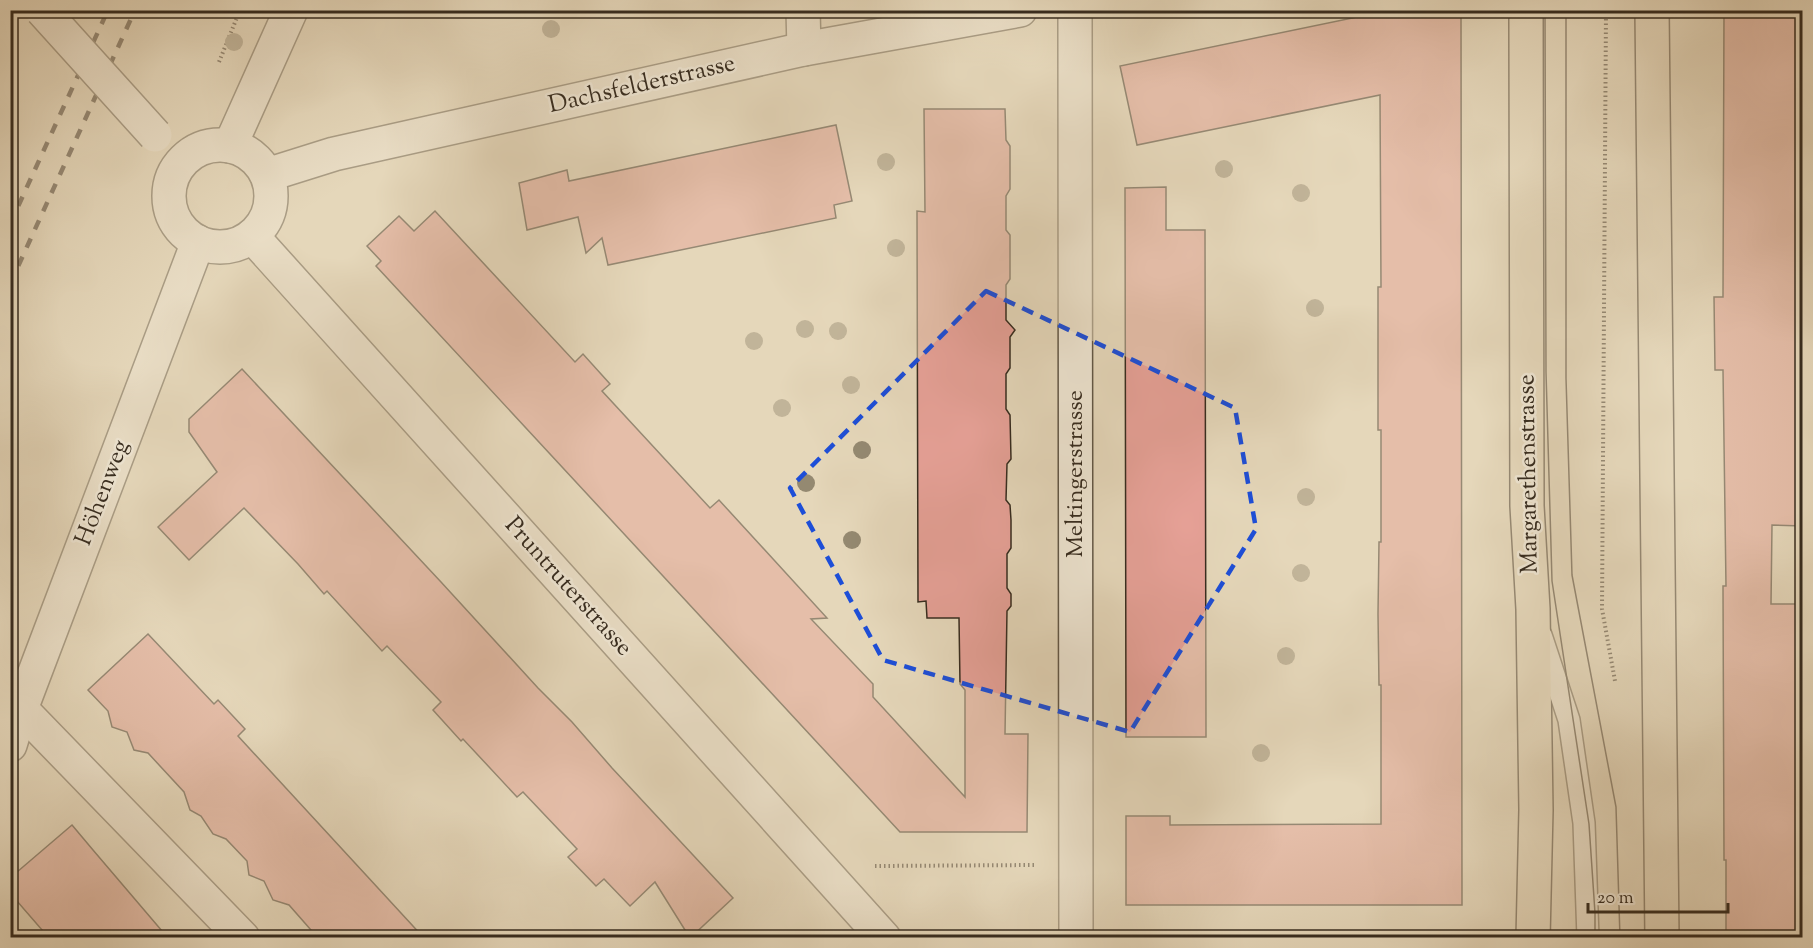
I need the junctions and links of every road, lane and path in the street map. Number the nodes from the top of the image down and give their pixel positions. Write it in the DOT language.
graph roads {
  1 [pos="42,10"];
  2 [pos="291,10"];
  3 [pos="803,10"];
  4 [pos="1020,10"];
  5 [pos="1075,10"];
  6 [pos="1526,10"];
  7 [pos="1606,10"];
  8 [pos="1652,10"];
  9 [pos="804,49"];
  10 [pos="230,146"];
  11 [pos="182,162"];
  12 [pos="267,175"];
  13 [pos="252,236"];
  14 [pos="198,242"];
  15 [pos="1533,609"];
  16 [pos="1617,690"];
  17 [pos="21,709"];
  18 [pos="10,745"];
  19 [pos="1076,864"];
  20 [pos="820,867"];
  21 [pos="243,938"];
  22 [pos="884,938"];
  23 [pos="1076,938"];
  24 [pos="1533,938"];
  25 [pos="1588,938"];
  26 [pos="1662,938"];
  1 -- 11 [label="street, bridge"];
  2 -- 10 [label="street"];
  3 -- 9 [label="street"];
  4 -- 9 [label="street, Dachsfelderstrasse"];
  5 -- 19 [label="street, Meltingerstrasse"];
  6 -- 15 [label="main road, Margarethenstrasse"];
  7 -- 16 [label="path"];
  8 -- 26 [label="main road"];
  9 -- 12 [label="street, Dachsfelderstrasse"];
  10 -- 11 [label="street"];
  10 -- 12 [label="street"];
  11 -- 14 [label="street"];
  12 -- 13 [label="street"];
  13 -- 14 [label="street"];
  13 -- 20 [label="street, Pruntruterstrasse"];
  14 -- 17 [label="street, Höhenweg"];
  15 -- 24 [label="main road, Margarethenstrasse"];
  15 -- 25 [label="lane"];
  17 -- 18 [label="street, Höhenweg"];
  17 -- 21 [label="street"];
  19 -- 20 [label="path"];
  19 -- 23 [label="street, Meltingerstrasse"];
  20 -- 22 [label="street, Pruntruterstrasse"];
}
